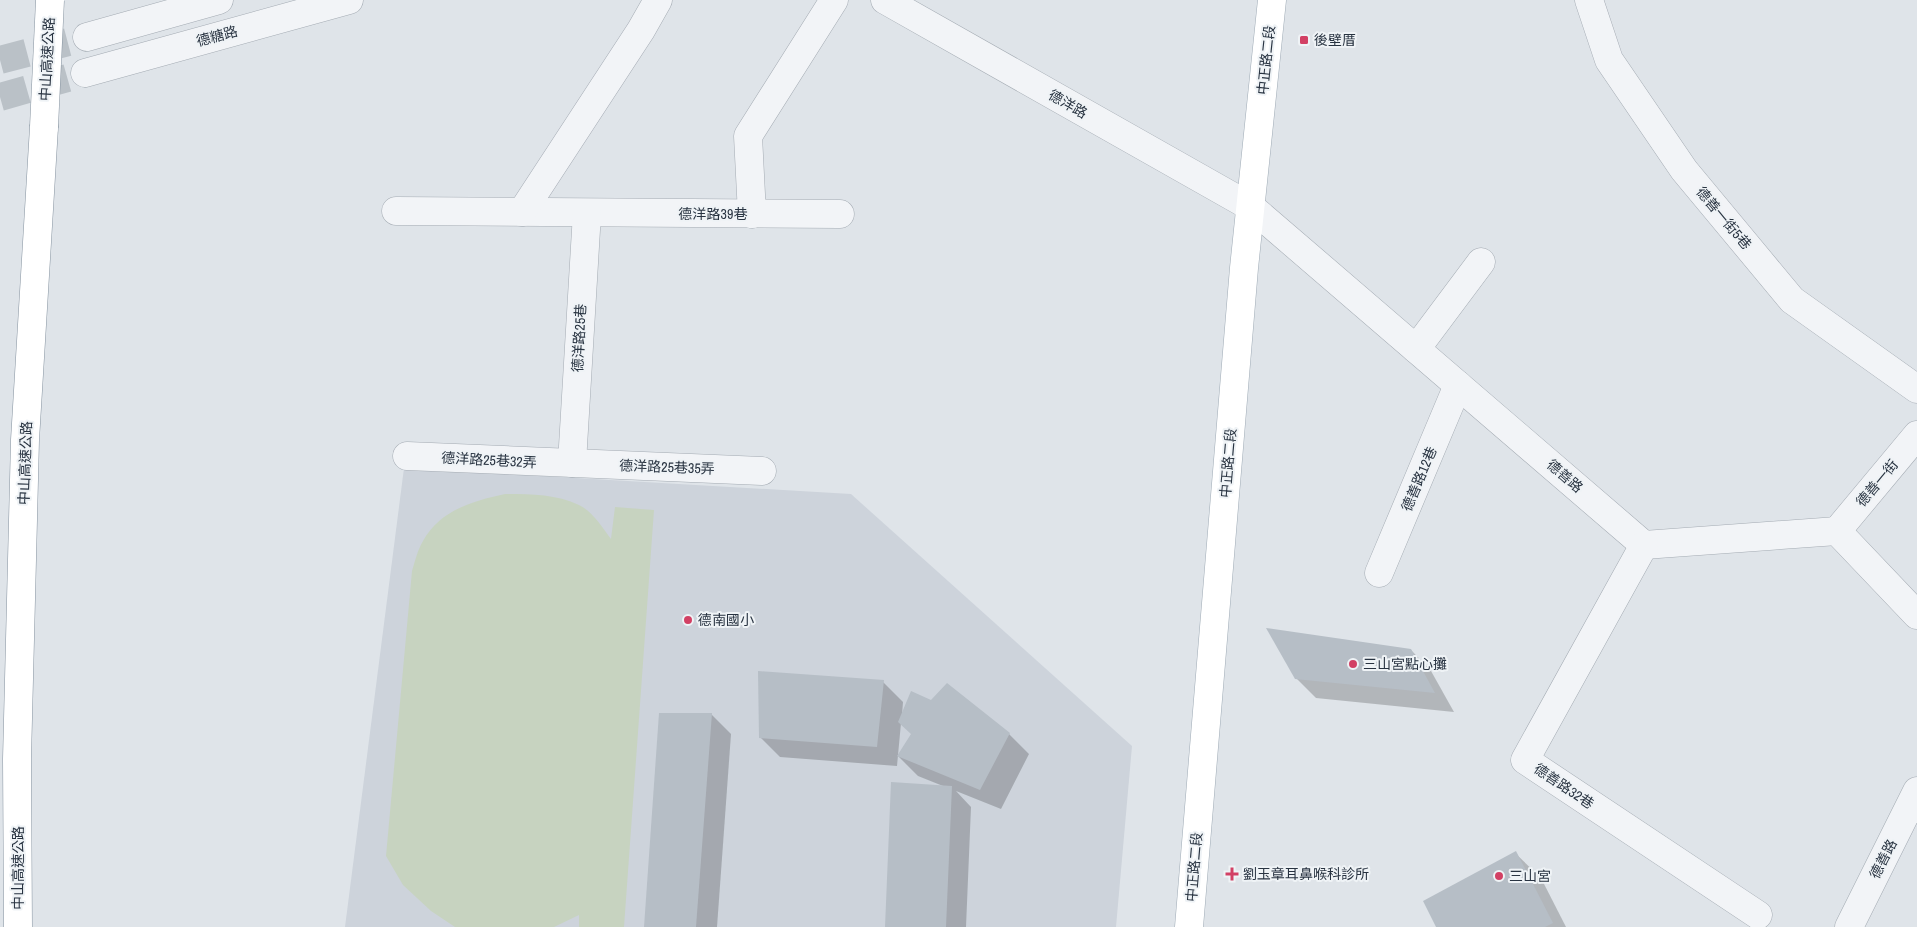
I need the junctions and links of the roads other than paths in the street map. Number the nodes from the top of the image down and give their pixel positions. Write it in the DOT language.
graph roads {
  1 [pos="50,0"];
  2 [pos="219,0"];
  3 [pos="349,0"];
  4 [pos="658,0"];
  5 [pos="834,0"];
  6 [pos="885,0"];
  7 [pos="1272,0"];
  8 [pos="1588,0"];
  9 [pos="87,37"];
  10 [pos="85,73"];
  11 [pos="1250,207"];
  12 [pos="396,211"];
  13 [pos="522,212"];
  14 [pos="587,213"];
  15 [pos="752,214"];
  16 [pos="840,214"];
  17 [pos="1481,262"];
  18 [pos="1416,349"];
  19 [pos="1458,385"];
  20 [pos="1917,388"];
  21 [pos="1917,435"];
  22 [pos="407,456"];
  23 [pos="572,463"];
  24 [pos="762,471"];
  25 [pos="1837,531"];
  26 [pos="1644,545"];
  27 [pos="1379,573"];
  28 [pos="1917,615"];
  29 [pos="1917,791"];
  30 [pos="1758,915"];
  31 [pos="18,927"];
  32 [pos="1190,927"];
  33 [pos="1849,927"];
  1 -- 31 [label="main road, 中山高速公路, bridge"];
  2 -- 9 [label="street"];
  3 -- 10 [label="street, 德糖路"];
  4 -- 13 [label="street"];
  5 -- 15 [label="street"];
  6 -- 11 [label="street, 德洋路"];
  7 -- 11 [label="main road, 中正路二段"];
  8 -- 20 [label="street, 德善一街5巷"];
  11 -- 18 [label="street, 德善路"];
  11 -- 32 [label="main road, 中正路二段"];
  12 -- 13 [label="street, 德洋路39巷"];
  13 -- 14 [label="street, 德洋路39巷"];
  14 -- 15 [label="street, 德洋路39巷"];
  14 -- 23 [label="street, 德洋路25巷"];
  15 -- 16 [label="street, 德洋路39巷"];
  17 -- 18 [label="street"];
  18 -- 19 [label="street, 德善路"];
  19 -- 26 [label="street, 德善路"];
  19 -- 27 [label="street, 德善路12巷"];
  21 -- 25 [label="street, 德善一街"];
  22 -- 23 [label="street, 德洋路25巷32弄"];
  23 -- 24 [label="street, 德洋路25巷35弄"];
  25 -- 26 [label="street"];
  25 -- 28 [label="street"];
  26 -- 30 [label="street, 德善路32巷"];
  29 -- 33 [label="street, 德善路"];
}
